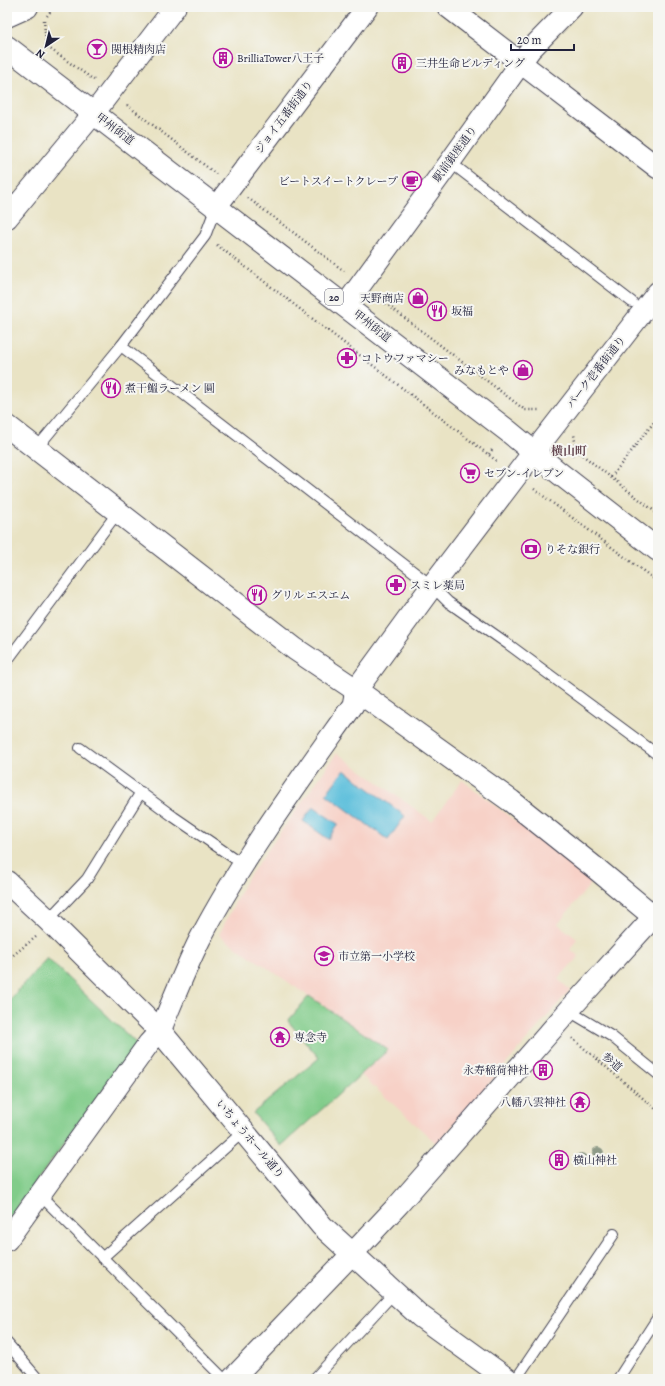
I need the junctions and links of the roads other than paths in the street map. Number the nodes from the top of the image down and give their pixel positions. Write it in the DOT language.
graph roads {
  1 [pos="27,7"];
  2 [pos="175,7"];
  3 [pos="367,7"];
  4 [pos="448,7"];
  5 [pos="572,7"];
  6 [pos="7,16"];
  7 [pos="7,47"];
  8 [pos="520,64"];
  9 [pos="94,113"];
  10 [pos="454,166"];
  11 [pos="658,168"];
  12 [pos="216,207"];
  13 [pos="7,218"];
  14 [pos="648,304"];
  15 [pos="345,306"];
  16 [pos="121,346"];
  17 [pos="7,426"];
  18 [pos="36,449"];
  19 [pos="534,452"];
  20 [pos="118,512"];
  21 [pos="658,550"];
  22 [pos="432,586"];
  23 [pos="7,661"];
  24 [pos="356,690"];
  25 [pos="80,748"];
  26 [pos="658,755"];
  27 [pos="141,792"];
  28 [pos="244,865"];
  29 [pos="7,882"];
  30 [pos="657,916"];
  31 [pos="43,927"];
  32 [pos="563,1018"];
  33 [pos="160,1031"];
  34 [pos="658,1074"];
  35 [pos="244,1132"];
  36 [pos="40,1195"];
  37 [pos="614,1234"];
  38 [pos="7,1240"];
  39 [pos="352,1254"];
  40 [pos="102,1258"];
  41 [pos="394,1293"];
  42 [pos="658,1317"];
  43 [pos="7,1343"];
  44 [pos="38,1379"];
  45 [pos="224,1379"];
  46 [pos="232,1379"];
  47 [pos="314,1379"];
  48 [pos="508,1379"];
  49 [pos="618,1379"];
  1 -- 6 [label="main road"];
  2 -- 9 [label="street"];
  3 -- 12 [label="street, ジョイ五番街通り"];
  4 -- 8 [label="street"];
  5 -- 8 [label="street, 駅前銀座通り"];
  7 -- 9 [label="main road, 甲州街道 / 20"];
  8 -- 10 [label="street, 駅前銀座通り"];
  8 -- 11 [label="street"];
  9 -- 12 [label="main road, 甲州街道 / 20"];
  9 -- 13 [label="street"];
  10 -- 14 [label="lane"];
  10 -- 15 [label="street, 駅前銀座通り"];
  12 -- 15 [label="main road, 甲州街道 / 20"];
  12 -- 16 [label="lane"];
  14 -- 19 [label="street, パーク壱番街通り"];
  15 -- 19 [label="main road, 甲州街道 / 20"];
  16 -- 18 [label="lane"];
  16 -- 22 [label="lane"];
  17 -- 18 [label="main road"];
  18 -- 20 [label="main road"];
  19 -- 21 [label="main road, 甲州街道 / 20"];
  19 -- 22 [label="main road"];
  20 -- 23 [label="lane"];
  20 -- 24 [label="main road"];
  22 -- 24 [label="main road"];
  22 -- 26 [label="lane"];
  24 -- 28 [label="street"];
  24 -- 30 [label="main road"];
  25 -- 27 [label="lane"];
  27 -- 28 [label="lane"];
  27 -- 31 [label="lane"];
  28 -- 33 [label="street"];
  29 -- 31 [label="main road, いちょうホール通り"];
  30 -- 32 [label="street"];
  31 -- 33 [label="main road, いちょうホール通り"];
  32 -- 34 [label="lane"];
  32 -- 39 [label="street"];
  33 -- 35 [label="main road, いちょうホール通り"];
  33 -- 36 [label="street"];
  35 -- 39 [label="main road, いちょうホール通り"];
  35 -- 40 [label="lane"];
  36 -- 38 [label="street"];
  36 -- 40 [label="lane"];
  37 -- 48 [label="lane"];
  39 -- 41 [label="main road, いちょうホール通り"];
  39 -- 46 [label="street"];
  40 -- 45 [label="lane"];
  41 -- 47 [label="lane"];
  41 -- 48 [label="main road, いちょうホール通り"];
  42 -- 49 [label="lane"];
  43 -- 44 [label="lane"];
}
